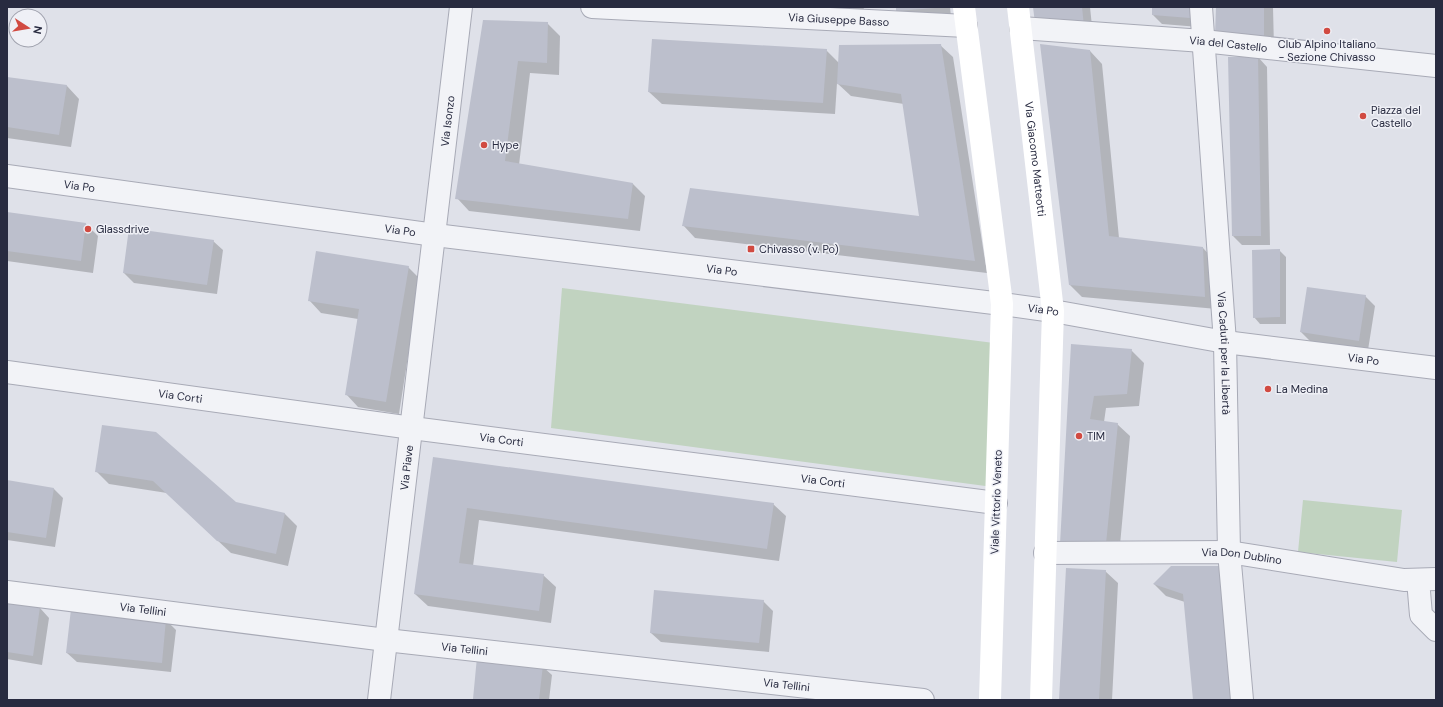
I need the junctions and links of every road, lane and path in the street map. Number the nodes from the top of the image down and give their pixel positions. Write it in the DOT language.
graph roads {
  1 [pos="461,7"];
  2 [pos="592,7"];
  3 [pos="1201,7"];
  4 [pos="965,17"];
  5 [pos="1020,18"];
  6 [pos="1203,41"];
  7 [pos="1436,66"];
  8 [pos="7,176"];
  9 [pos="435,235"];
  10 [pos="1002,304"];
  11 [pos="1052,311"];
  12 [pos="1225,342"];
  13 [pos="1436,368"];
  14 [pos="7,372"];
  15 [pos="412,428"];
  16 [pos="996,503"];
  17 [pos="1229,552"];
  18 [pos="1045,554"];
  19 [pos="1427,580"];
  20 [pos="7,592"];
  21 [pos="1436,630"];
  22 [pos="386,640"];
  23 [pos="379,700"];
  24 [pos="923,700"];
  25 [pos="990,700"];
  26 [pos="1041,700"];
  27 [pos="1242,700"];
  1 -- 9 [label="street, Via Isonzo"];
  2 -- 4 [label="street, Via Giuseppe Basso"];
  3 -- 6 [label="street, Via Caduti per la Libertà"];
  4 -- 10 [label="main road"];
  5 -- 6 [label="street, Via del Castello"];
  5 -- 11 [label="main road, Via Giacomo Matteotti"];
  6 -- 7 [label="street, Via del Castello"];
  6 -- 12 [label="street, Via Caduti per la Libertà"];
  8 -- 9 [label="street, Via Po"];
  9 -- 10 [label="street, Via Po"];
  9 -- 15 [label="street, Via Piave"];
  10 -- 11 [label="street, Via Po"];
  10 -- 16 [label="main road, Viale Vittorio Veneto"];
  11 -- 12 [label="street, Via Po"];
  11 -- 18 [label="main road"];
  12 -- 13 [label="street, Via Po"];
  12 -- 17 [label="street, Via Caduti per la Libertà"];
  14 -- 15 [label="street, Via Corti"];
  15 -- 16 [label="street, Via Corti"];
  15 -- 22 [label="street, Via Piave"];
  16 -- 25 [label="main road, Viale Vittorio Veneto"];
  17 -- 18 [label="street, Via Don Dublino"];
  17 -- 19 [label="street, Via Don Dublino"];
  17 -- 27 [label="street, Via Caduti per la Libertà"];
  18 -- 26 [label="main road"];
  19 -- 21 [label="street"];
  20 -- 22 [label="street, Via Tellini"];
  22 -- 23 [label="street, Via Piave"];
  22 -- 24 [label="street, Via Tellini"];
}
